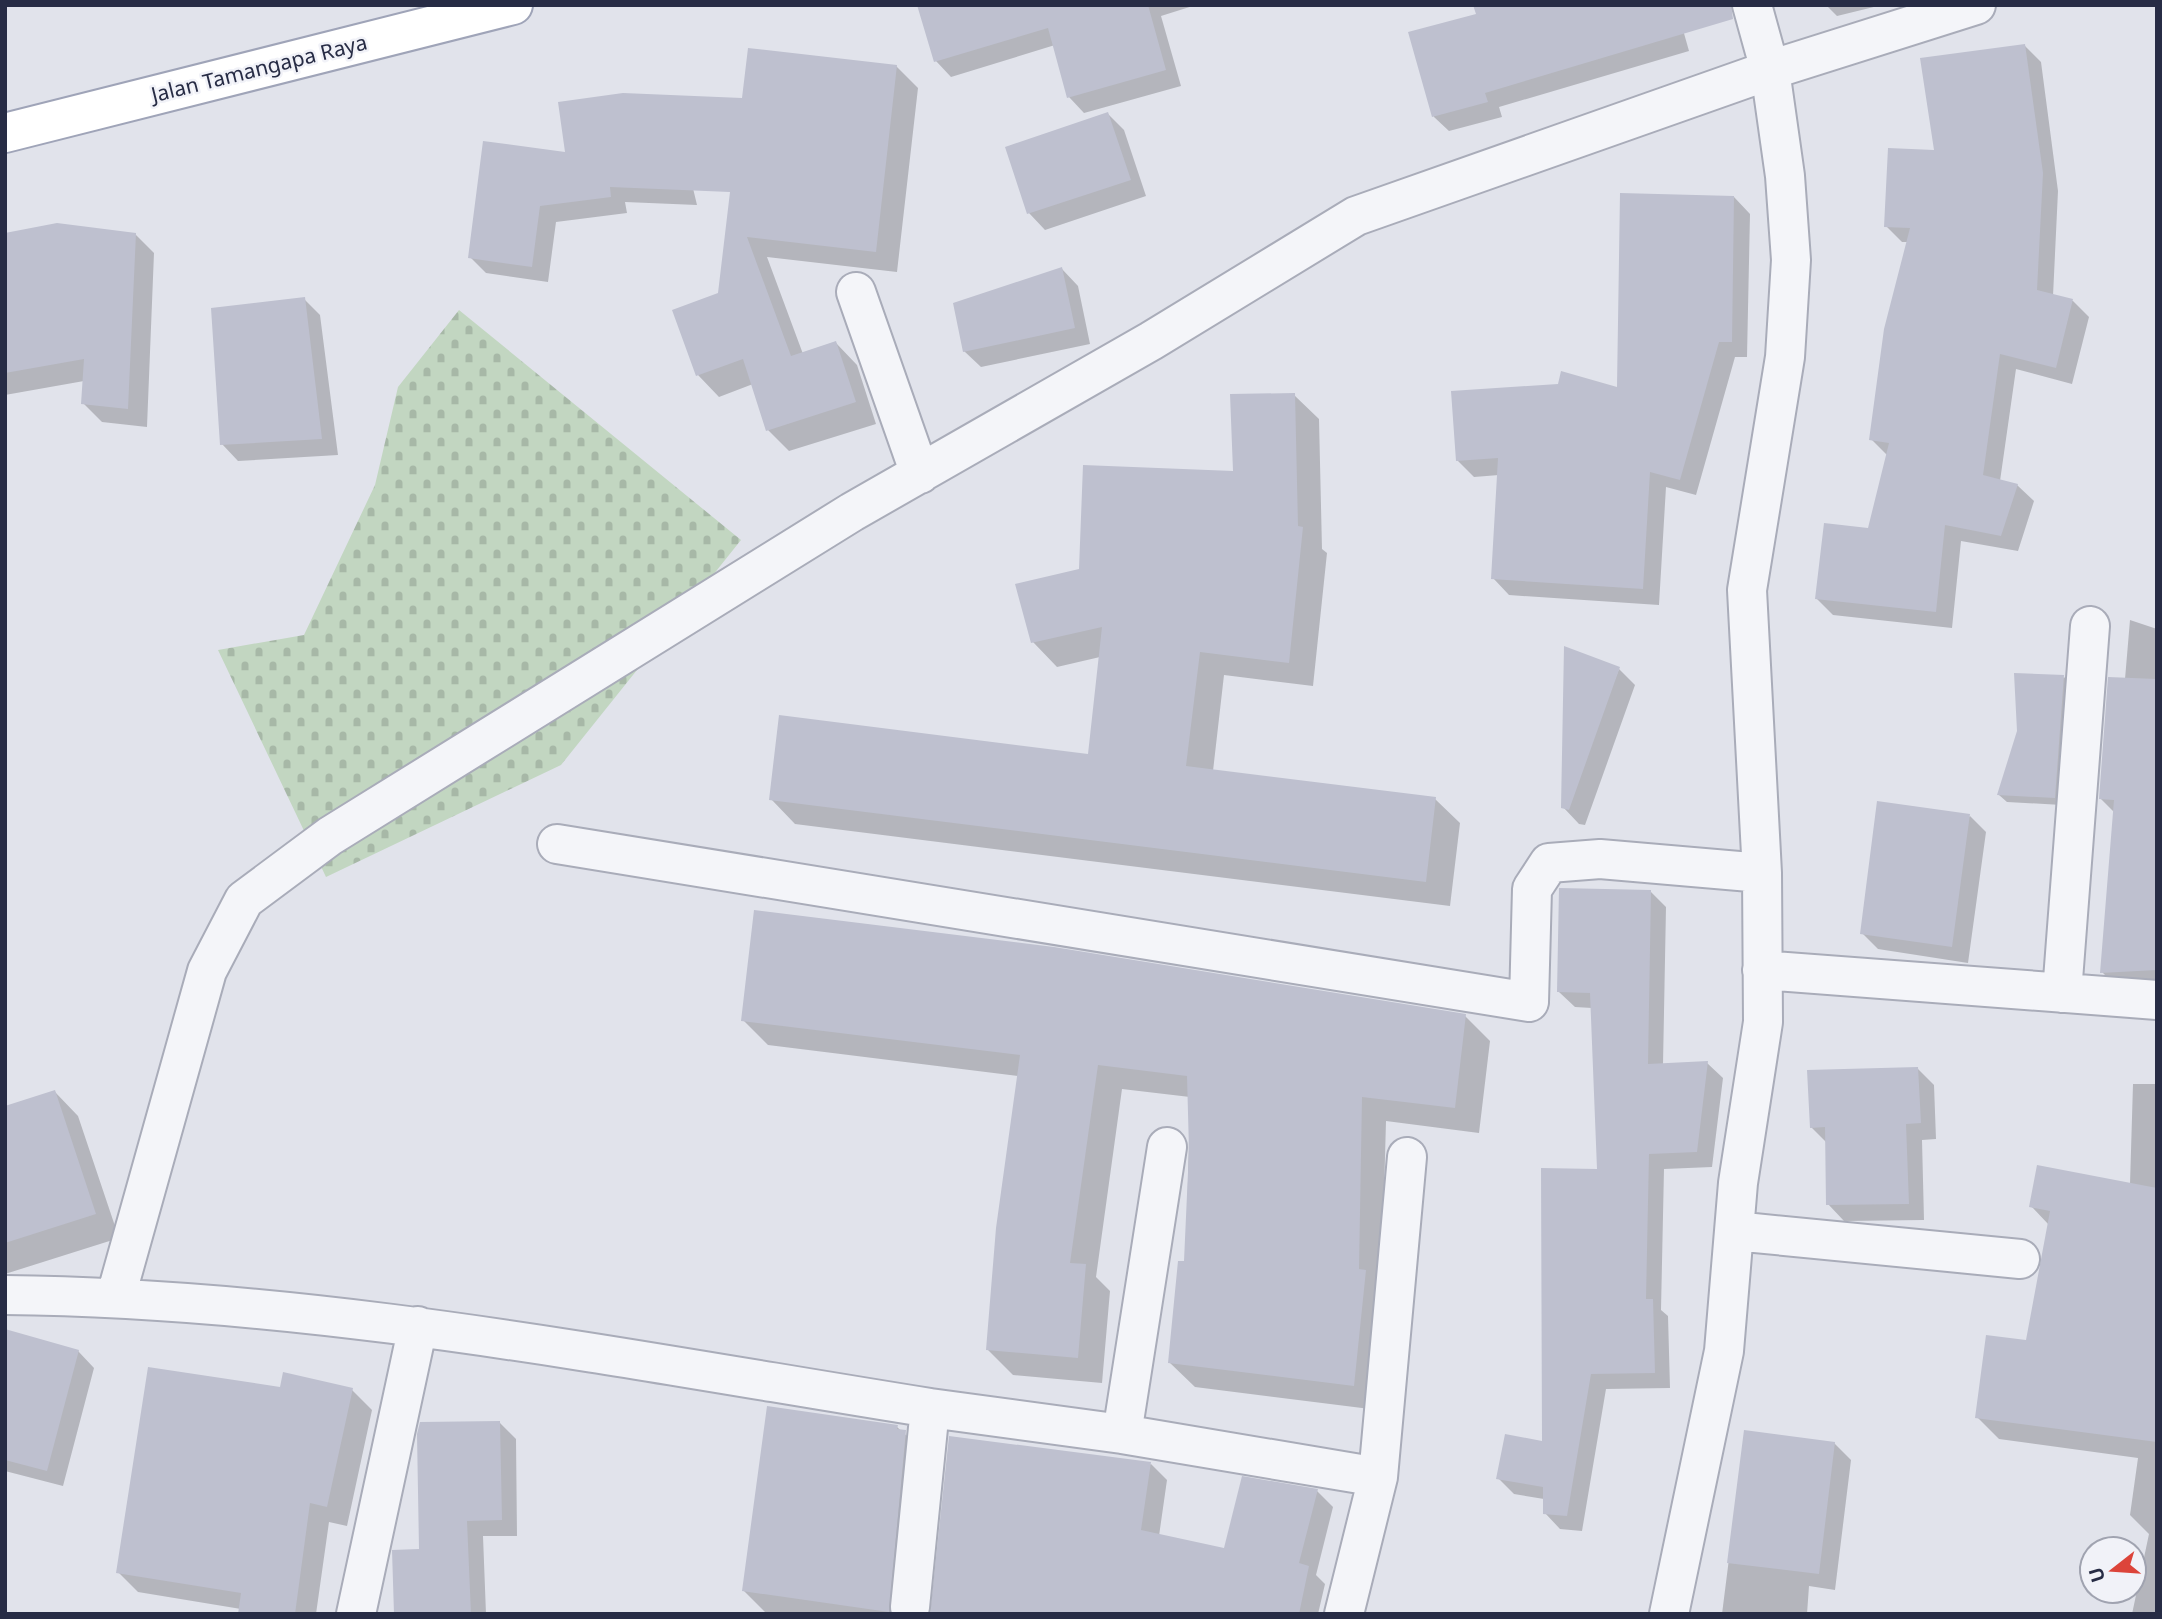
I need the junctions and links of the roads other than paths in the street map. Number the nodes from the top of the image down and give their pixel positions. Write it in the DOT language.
graph roads {
  1 [pos="513,5"];
  2 [pos="1752,5"];
  3 [pos="1976,5"];
  4 [pos="1770,70"];
  5 [pos="5,133"];
  6 [pos="856,292"];
  7 [pos="920,474"];
  8 [pos="2090,626"];
  9 [pos="556,844"];
  10 [pos="1762,873"];
  11 [pos="1762,970"];
  12 [pos="2062,993"];
  13 [pos="2157,1000"];
  14 [pos="1167,1147"];
  15 [pos="1407,1157"];
  16 [pos="1734,1231"];
  17 [pos="2020,1259"];
  18 [pos="5,1296"];
  19 [pos="116,1296"];
  20 [pos="418,1326"];
  21 [pos="930,1408"];
  22 [pos="1122,1434"];
  23 [pos="1378,1477"];
  24 [pos="910,1607"];
  25 [pos="1680,1611"];
  26 [pos="356,1614"];
  27 [pos="1344,1614"];
  1 -- 5 [label="main road, Jalan Tamangapa Raya"];
  2 -- 4 [label="street"];
  3 -- 4 [label="street"];
  4 -- 7 [label="street"];
  4 -- 10 [label="street"];
  6 -- 7 [label="street"];
  7 -- 19 [label="street"];
  8 -- 12 [label="street"];
  9 -- 10 [label="street"];
  10 -- 11 [label="street"];
  11 -- 12 [label="street"];
  11 -- 16 [label="street"];
  12 -- 13 [label="street"];
  14 -- 22 [label="street"];
  15 -- 23 [label="street"];
  16 -- 17 [label="street"];
  16 -- 25 [label="street"];
  18 -- 19 [label="street"];
  19 -- 20 [label="street"];
  20 -- 21 [label="street"];
  20 -- 26 [label="street"];
  21 -- 22 [label="street"];
  21 -- 24 [label="street"];
  22 -- 23 [label="street"];
  23 -- 27 [label="street"];
}
